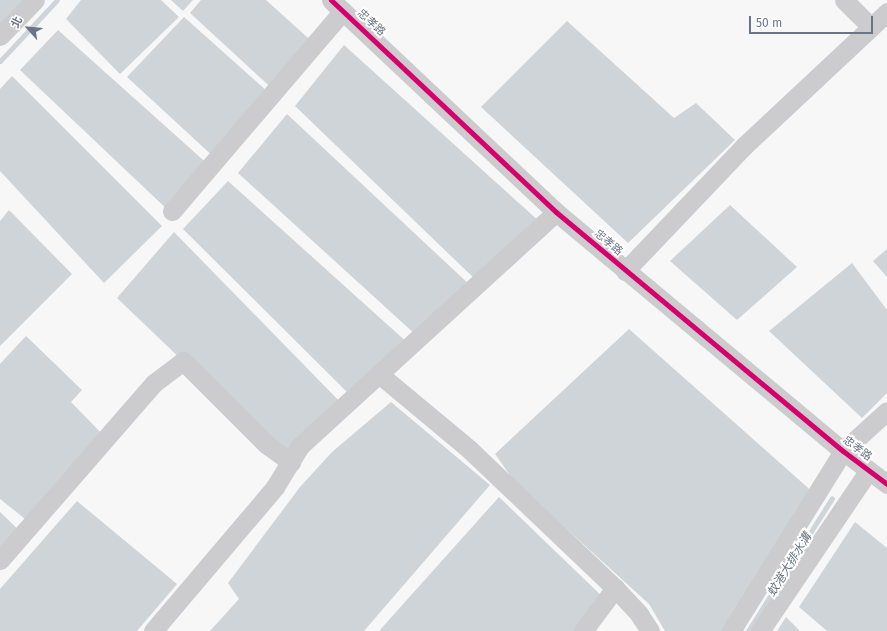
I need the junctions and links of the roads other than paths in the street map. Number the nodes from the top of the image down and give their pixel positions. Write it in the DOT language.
graph roads {
  1 [pos="34,0"];
  2 [pos="844,0"];
  3 [pos="337,5"];
  4 [pos="887,12"];
  5 [pos="871,27"];
  6 [pos="0,36"];
  7 [pos="172,211"];
  8 [pos="556,212"];
  9 [pos="625,271"];
  10 [pos="379,374"];
  11 [pos="887,410"];
  12 [pos="843,451"];
  13 [pos="291,462"];
  14 [pos="869,470"];
  15 [pos="887,484"];
  16 [pos="0,560"];
  17 [pos="615,588"];
  18 [pos="153,631"];
  19 [pos="583,631"];
  20 [pos="650,631"];
  21 [pos="731,631"];
  22 [pos="760,631"];
  1 -- 6 [label="street"];
  2 -- 5 [label="street"];
  3 -- 7 [label="street"];
  3 -- 8 [label="street, 忠孝路"];
  4 -- 5 [label="street"];
  5 -- 9 [label="street"];
  8 -- 9 [label="street, 忠孝路"];
  8 -- 10 [label="street"];
  9 -- 12 [label="street, 忠孝路"];
  10 -- 13 [label="street"];
  10 -- 17 [label="street"];
  11 -- 12 [label="street"];
  12 -- 14 [label="street, 忠孝路"];
  12 -- 21 [label="street"];
  13 -- 16 [label="street"];
  13 -- 18 [label="street"];
  14 -- 15 [label="street, 忠孝路"];
  14 -- 22 [label="street"];
  17 -- 19 [label="street"];
  17 -- 20 [label="street"];
}
